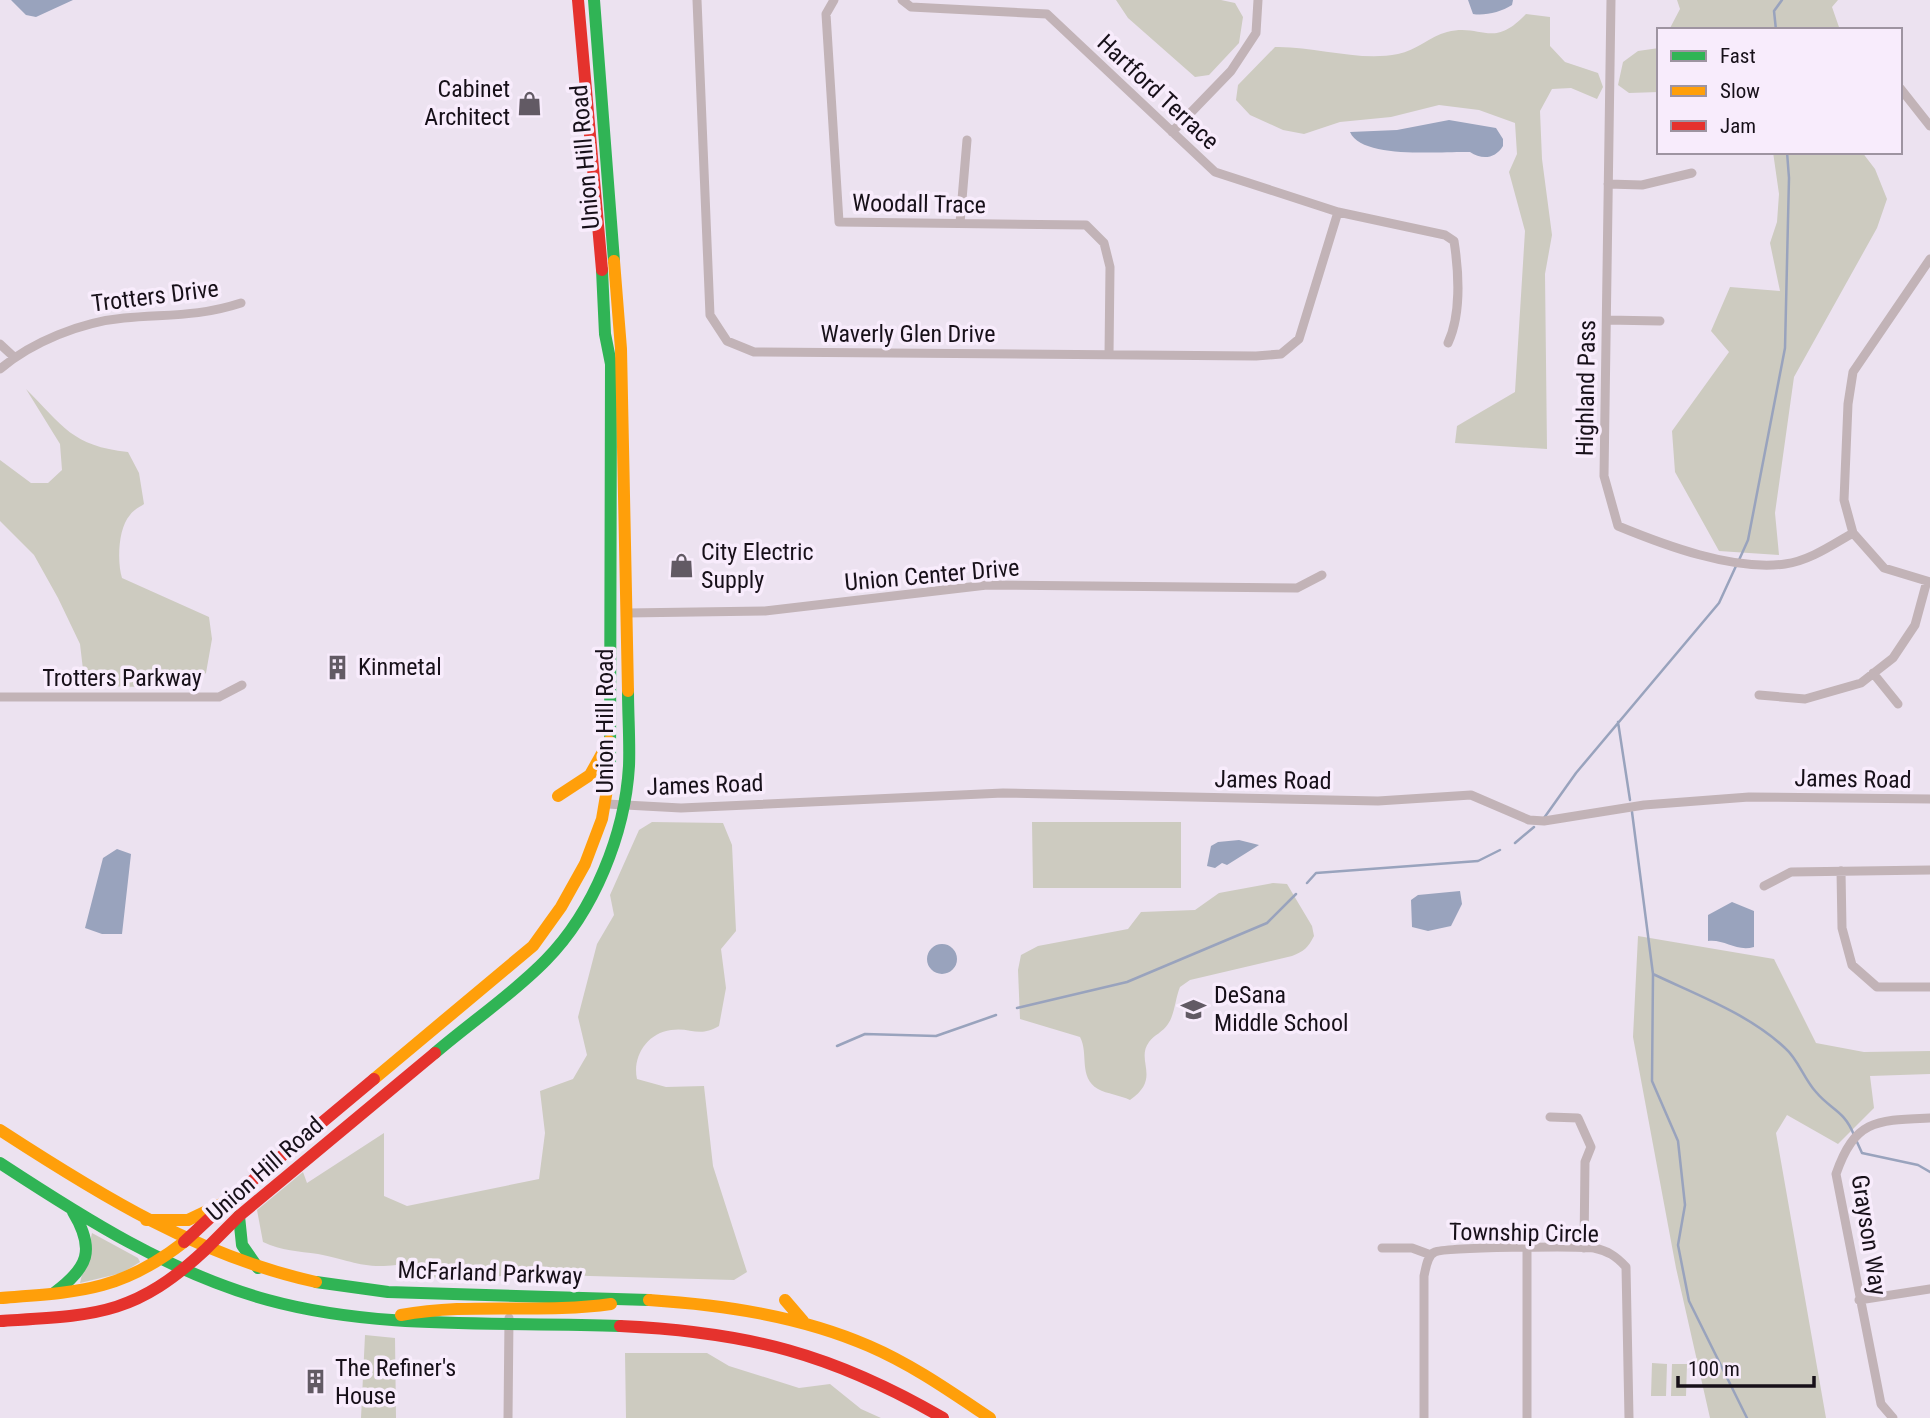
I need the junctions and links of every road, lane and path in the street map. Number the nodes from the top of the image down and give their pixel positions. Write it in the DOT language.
graph roads {
  1 [pos="578,0"];
  2 [pos="594,0"];
  3 [pos="697,0"];
  4 [pos="834,0"];
  5 [pos="902,0"];
  6 [pos="1258,0"];
  7 [pos="1611,0"];
  8 [pos="1902,91"];
  9 [pos="1930,126"];
  10 [pos="1172,132"];
  11 [pos="967,140"];
  12 [pos="1692,173"];
  13 [pos="1608,184"];
  14 [pos="1338,212"];
  15 [pos="960,223"];
  16 [pos="1930,259"];
  17 [pos="241,303"];
  18 [pos="1607,320"];
  19 [pos="1660,321"];
  20 [pos="1448,343"];
  21 [pos="0,344"];
  22 [pos="1109,355"];
  23 [pos="14,357"];
  24 [pos="0,369"];
  25 [pos="1853,533"];
  26 [pos="1322,575"];
  27 [pos="1929,582"];
  28 [pos="626,613"];
  29 [pos="1873,673"];
  30 [pos="242,685"];
  31 [pos="1759,695"];
  32 [pos="0,698"];
  33 [pos="1898,704"];
  34 [pos="611,737"];
  35 [pos="558,796"];
  36 [pos="1930,799"];
  37 [pos="607,804"];
  38 [pos="625,806"];
  39 [pos="1930,870"];
  40 [pos="1842,871"];
  41 [pos="1764,886"];
  42 [pos="1930,987"];
  43 [pos="1550,1116"];
  44 [pos="1930,1118"];
  45 [pos="0,1130"];
  46 [pos="0,1163"];
  47 [pos="228,1201"];
  48 [pos="70,1209"];
  49 [pos="239,1216"];
  50 [pos="140,1219"];
  51 [pos="184,1242"];
  52 [pos="1382,1248"];
  53 [pos="1584,1248"];
  54 [pos="1527,1249"];
  55 [pos="205,1250"];
  56 [pos="1431,1255"];
  57 [pos="162,1262"];
  58 [pos="259,1269"];
  59 [pos="183,1272"];
  60 [pos="1930,1289"];
  61 [pos="53,1294"];
  62 [pos="509,1295"];
  63 [pos="0,1298"];
  64 [pos="635,1298"];
  65 [pos="785,1300"];
  66 [pos="1859,1300"];
  67 [pos="509,1309"];
  68 [pos="387,1319"];
  69 [pos="0,1321"];
  70 [pos="804,1321"];
  71 [pos="509,1324"];
  72 [pos="508,1418"];
  73 [pos="943,1418"];
  74 [pos="990,1418"];
  75 [pos="1424,1418"];
  76 [pos="1527,1418"];
  77 [pos="1629,1418"];
  78 [pos="1893,1418"];
  1 -- 34 [label="main road, Union Hill Road"];
  2 -- 28 [label="main road, Union Hill Road"];
  3 -- 22 [label="street, Waverly Glen Drive"];
  4 -- 15 [label="street, Woodall Trace"];
  5 -- 10 [label="street, Hartford Terrace"];
  6 -- 10 [label="street"];
  7 -- 13 [label="street, Highland Pass"];
  8 -- 9 [label="street"];
  10 -- 14 [label="street, Hartford Terrace"];
  11 -- 15 [label="street"];
  12 -- 13 [label="street"];
  13 -- 18 [label="street, Highland Pass"];
  14 -- 20 [label="street, Hartford Terrace"];
  14 -- 22 [label="street, Waverly Glen Drive"];
  15 -- 22 [label="street, Woodall Trace"];
  16 -- 25 [label="street"];
  17 -- 23 [label="street, Trotters Drive"];
  18 -- 19 [label="street"];
  18 -- 25 [label="street, Highland Pass"];
  21 -- 23 [label="street"];
  23 -- 24 [label="street, Trotters Drive"];
  25 -- 27 [label="street"];
  26 -- 28 [label="street, Union Center Drive"];
  27 -- 29 [label="street"];
  28 -- 38 [label="main road, Union Hill Road"];
  29 -- 31 [label="street"];
  29 -- 33 [label="street"];
  30 -- 32 [label="street, Trotters Parkway"];
  34 -- 35 [label="main road"];
  34 -- 37 [label="main road, Union Hill Road"];
  36 -- 38 [label="street, James Road"];
  37 -- 38 [label="street, James Road"];
  37 -- 47 [label="main road, Union Hill Road"];
  38 -- 49 [label="main road, Union Hill Road"];
  39 -- 40 [label="street"];
  40 -- 41 [label="street"];
  40 -- 42 [label="street"];
  43 -- 53 [label="street"];
  44 -- 66 [label="street, Grayson Way"];
  45 -- 50 [label="main road, McFarland Parkway"];
  46 -- 48 [label="main road, McFarland Parkway"];
  47 -- 50 [label="main road"];
  47 -- 51 [label="main road, Union Hill Road"];
  48 -- 57 [label="main road, McFarland Parkway"];
  48 -- 61 [label="main road"];
  49 -- 55 [label="main road, Union Hill Road"];
  49 -- 58 [label="main road"];
  50 -- 51 [label="main road, McFarland Parkway"];
  51 -- 55 [label="main road, McFarland Parkway"];
  51 -- 57 [label="main road, Union Hill Road"];
  52 -- 56 [label="street"];
  53 -- 54 [label="street, Township Circle"];
  53 -- 77 [label="street, Township Circle"];
  54 -- 56 [label="street, Township Circle"];
  54 -- 76 [label="street"];
  55 -- 58 [label="main road, McFarland Parkway"];
  55 -- 59 [label="main road, Union Hill Road"];
  56 -- 75 [label="street, Township Circle"];
  57 -- 59 [label="main road, McFarland Parkway"];
  57 -- 61 [label="main road, Union Hill Road"];
  58 -- 62 [label="main road, McFarland Parkway"];
  59 -- 68 [label="main road, McFarland Parkway"];
  59 -- 69 [label="main road, Union Hill Road"];
  60 -- 66 [label="street"];
  61 -- 63 [label="main road, Union Hill Road"];
  62 -- 64 [label="main road, McFarland Parkway"];
  62 -- 67 [label="street"];
  64 -- 67 [label="main road"];
  64 -- 70 [label="main road, McFarland Parkway"];
  65 -- 70 [label="main road"];
  66 -- 78 [label="street, Grayson Way"];
  67 -- 68 [label="main road"];
  67 -- 71 [label="street"];
  68 -- 71 [label="main road, McFarland Parkway"];
  70 -- 74 [label="main road, McFarland Parkway"];
  71 -- 72 [label="street"];
  71 -- 73 [label="main road, McFarland Parkway"];
}
